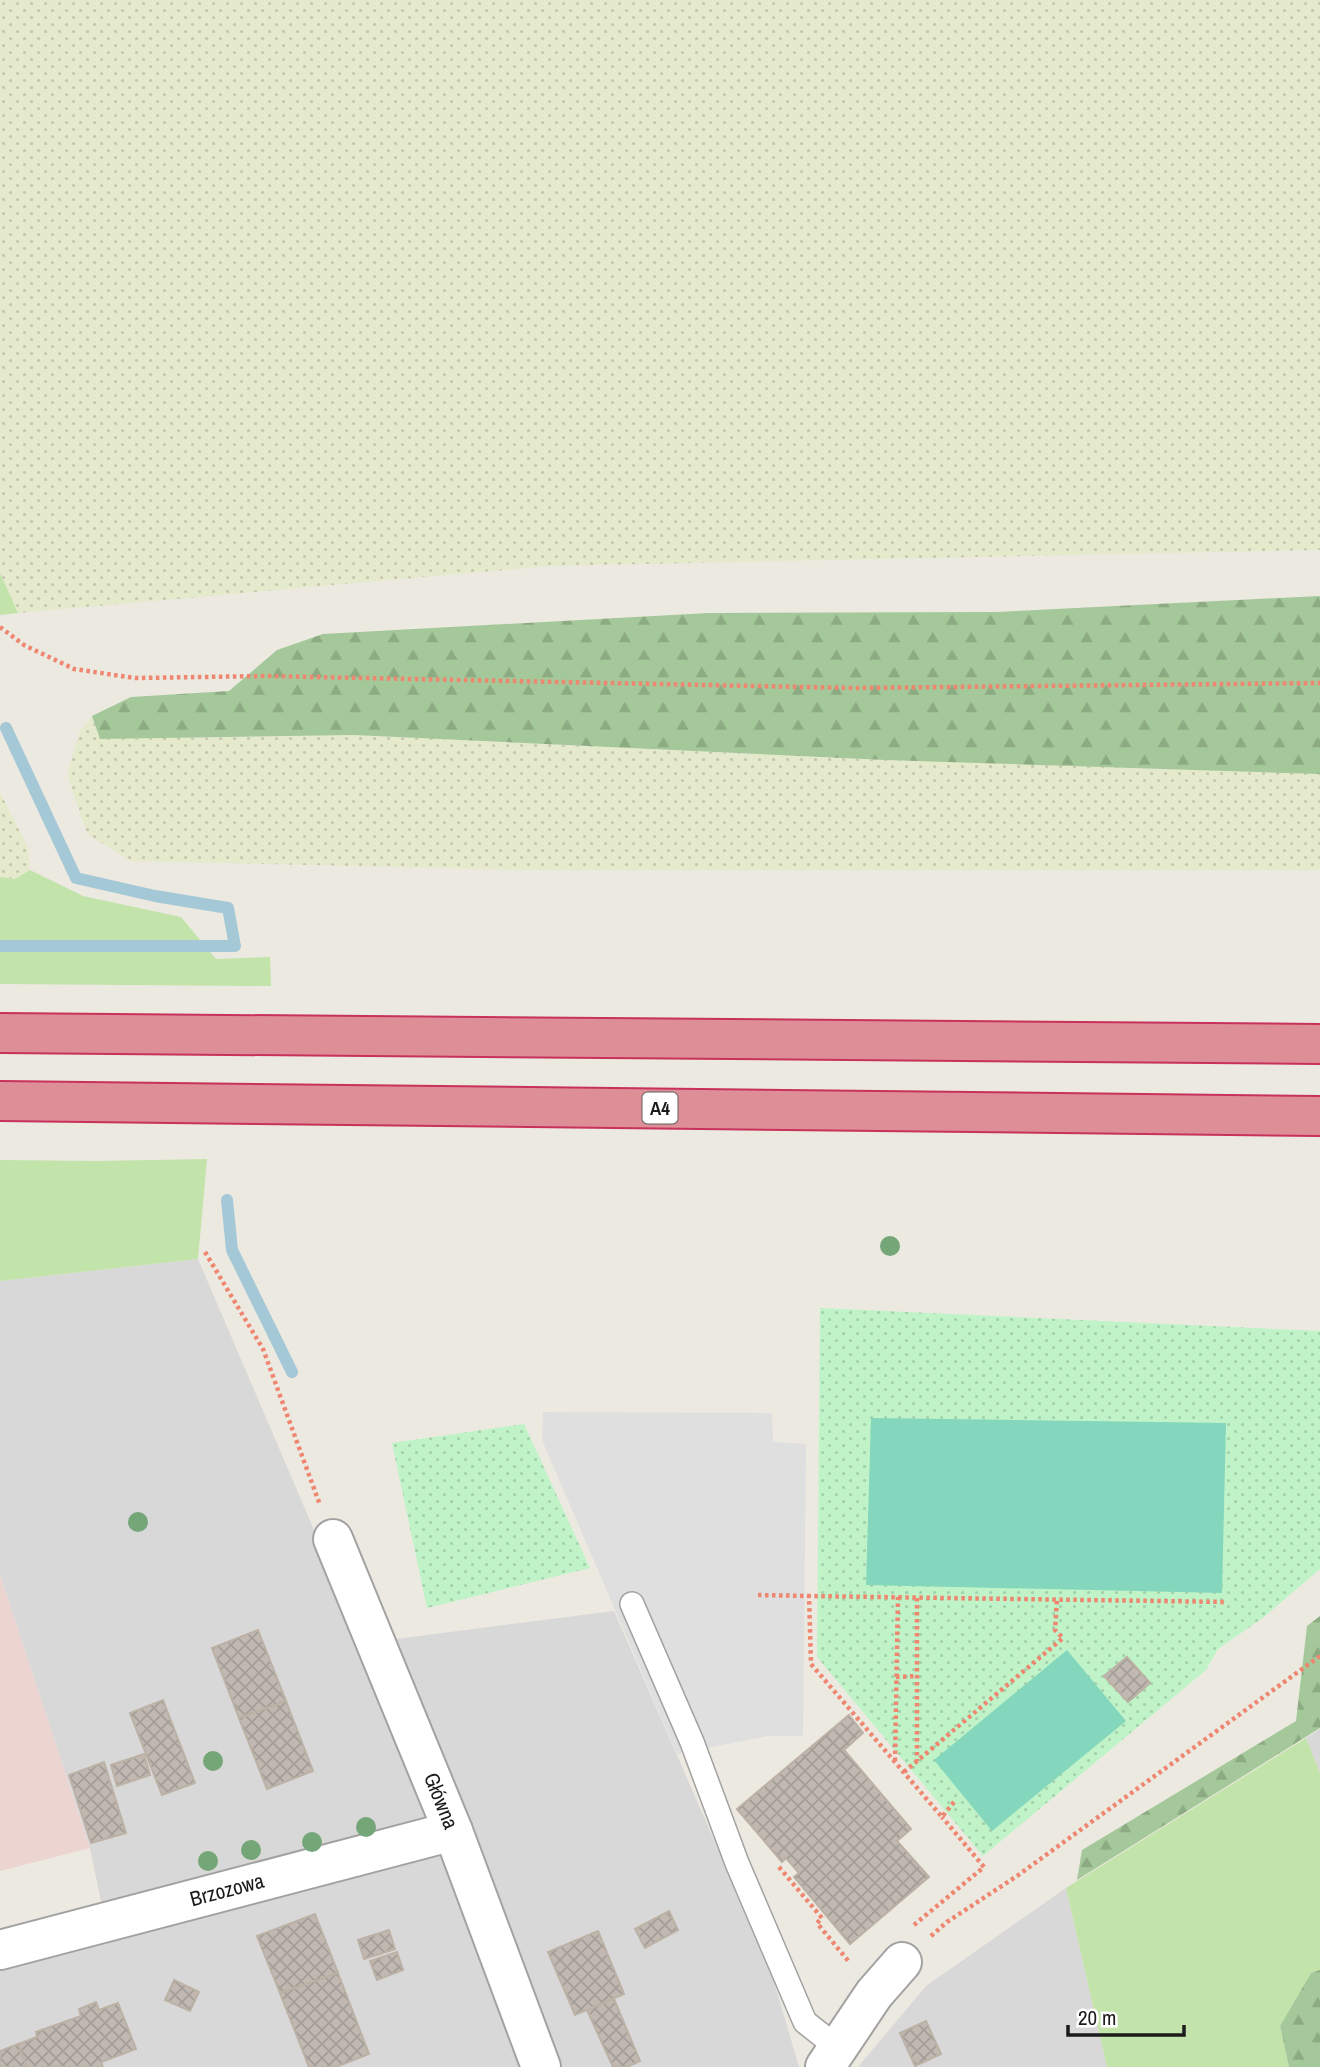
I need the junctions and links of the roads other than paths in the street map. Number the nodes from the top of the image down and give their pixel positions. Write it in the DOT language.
graph roads {
  1 [pos="0,1033"];
  2 [pos="1320,1044"];
  3 [pos="0,1101"];
  4 [pos="1320,1116"];
  5 [pos="333,1539"];
  6 [pos="632,1605"];
  7 [pos="453,1830"];
  8 [pos="906,1945"];
  9 [pos="0,1950"];
  10 [pos="831,2057"];
  11 [pos="541,2067"];
  1 -- 2 [label="highway"];
  3 -- 4 [label="highway, A4"];
  5 -- 7 [label="street, Główna"];
  6 -- 10 [label="lane"];
  7 -- 9 [label="street, Brzozowa"];
  7 -- 11 [label="street, Główna"];
  8 -- 10 [label="street"];
}
